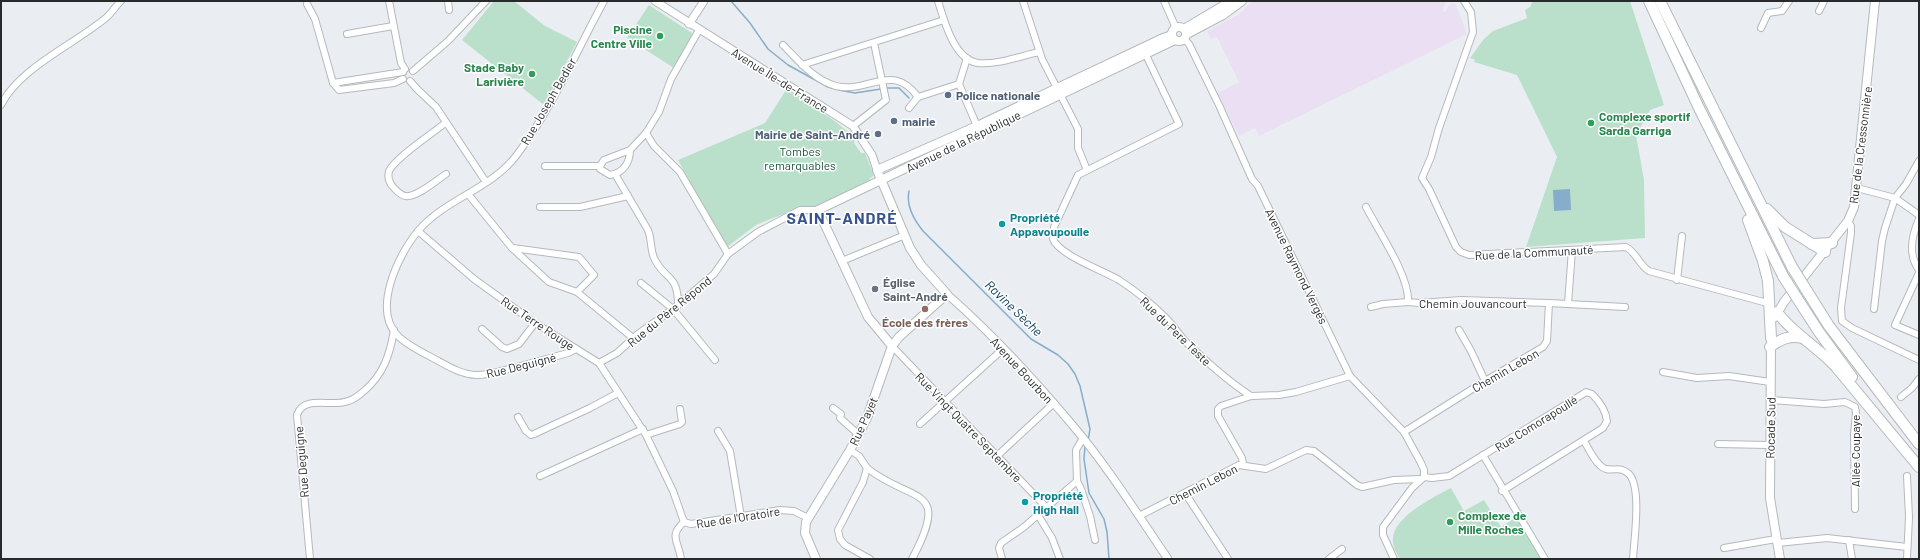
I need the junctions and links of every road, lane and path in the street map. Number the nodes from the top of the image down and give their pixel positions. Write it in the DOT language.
graph roads {
  1 [pos="121,1"];
  2 [pos="388,1"];
  3 [pos="448,1"];
  4 [pos="486,1"];
  5 [pos="604,1"];
  6 [pos="655,1"];
  7 [pos="704,1"];
  8 [pos="938,1"];
  9 [pos="1023,1"];
  10 [pos="1164,1"];
  11 [pos="1231,1"];
  12 [pos="1242,1"];
  13 [pos="1464,1"];
  14 [pos="1649,1"];
  15 [pos="1660,1"];
  16 [pos="1789,1"];
  17 [pos="1824,1"];
  18 [pos="1875,1"];
  19 [pos="307,4"];
  20 [pos="450,10"];
  21 [pos="1819,11"];
  22 [pos="944,20"];
  23 [pos="689,24"];
  24 [pos="393,26"];
  25 [pos="1761,28"];
  26 [pos="699,30"];
  27 [pos="347,34"];
  28 [pos="1180,34"];
  29 [pos="874,43"];
  30 [pos="1038,44"];
  31 [pos="783,45"];
  32 [pos="1039,52"];
  33 [pos="1032,53"];
  34 [pos="1145,53"];
  35 [pos="967,58"];
  36 [pos="802,65"];
  37 [pos="414,71"];
  38 [pos="404,73"];
  39 [pos="883,80"];
  40 [pos="410,81"];
  41 [pos="333,83"];
  42 [pos="959,84"];
  43 [pos="1058,91"];
  44 [pos="918,97"];
  45 [pos="1,105"];
  46 [pos="909,108"];
  47 [pos="446,123"];
  48 [pos="853,126"];
  49 [pos="977,126"];
  50 [pos="646,133"];
  51 [pos="1720,149"];
  52 [pos="630,150"];
  53 [pos="1919,161"];
  54 [pos="545,166"];
  55 [pos="600,166"];
  56 [pos="877,170"];
  57 [pos="1088,170"];
  58 [pos="446,174"];
  59 [pos="615,174"];
  60 [pos="881,180"];
  61 [pos="486,182"];
  62 [pos="1857,188"];
  63 [pos="468,194"];
  64 [pos="628,196"];
  65 [pos="1757,198"];
  66 [pos="1895,198"];
  67 [pos="1366,206"];
  68 [pos="540,207"];
  69 [pos="818,210"];
  70 [pos="1919,215"];
  71 [pos="1848,221"];
  72 [pos="418,231"];
  73 [pos="904,235"];
  74 [pos="1682,236"];
  75 [pos="1832,243"];
  76 [pos="1812,244"];
  77 [pos="512,248"];
  78 [pos="1572,250"];
  79 [pos="1825,252"];
  80 [pos="728,254"];
  81 [pos="842,262"];
  82 [pos="1919,270"];
  83 [pos="1919,273"];
  84 [pos="1677,280"];
  85 [pos="641,283"];
  86 [pos="577,292"];
  87 [pos="947,294"];
  88 [pos="1408,302"];
  89 [pos="1549,303"];
  90 [pos="1769,303"];
  91 [pos="1568,304"];
  92 [pos="676,307"];
  93 [pos="1372,307"];
  94 [pos="1625,307"];
  95 [pos="1874,308"];
  96 [pos="1777,312"];
  97 [pos="535,323"];
  98 [pos="394,330"];
  99 [pos="482,330"];
  100 [pos="1459,330"];
  101 [pos="1919,335"];
  102 [pos="633,338"];
  103 [pos="1804,338"];
  104 [pos="1771,343"];
  105 [pos="892,346"];
  106 [pos="576,349"];
  107 [pos="1003,349"];
  108 [pos="715,360"];
  109 [pos="1919,360"];
  110 [pos="599,363"];
  111 [pos="1663,372"];
  112 [pos="1350,376"];
  113 [pos="1919,379"];
  114 [pos="1485,381"];
  115 [pos="1770,382"];
  116 [pos="1233,384"];
  117 [pos="618,393"];
  118 [pos="1251,396"];
  119 [pos="1902,397"];
  120 [pos="1242,398"];
  121 [pos="1770,400"];
  122 [pos="945,401"];
  123 [pos="1054,403"];
  124 [pos="833,408"];
  125 [pos="680,409"];
  126 [pos="518,417"];
  127 [pos="920,424"];
  128 [pos="643,429"];
  129 [pos="718,431"];
  130 [pos="1404,432"];
  131 [pos="858,434"];
  132 [pos="646,435"];
  133 [pos="1084,439"];
  134 [pos="1584,441"];
  135 [pos="1718,444"];
  136 [pos="1919,444"];
  137 [pos="1769,445"];
  138 [pos="850,450"];
  139 [pos="997,456"];
  140 [pos="1483,456"];
  141 [pos="1243,464"];
  142 [pos="1919,466"];
  143 [pos="868,468"];
  144 [pos="540,476"];
  145 [pos="1907,476"];
  146 [pos="1422,478"];
  147 [pos="1405,479"];
  148 [pos="1077,481"];
  149 [pos="1412,488"];
  150 [pos="1502,491"];
  151 [pos="1185,493"];
  152 [pos="1046,507"];
  153 [pos="1855,509"];
  154 [pos="1038,515"];
  155 [pos="1139,516"];
  156 [pos="741,517"];
  157 [pos="808,518"];
  158 [pos="684,522"];
  159 [pos="1095,540"];
  160 [pos="1849,540"];
  161 [pos="1776,541"];
  162 [pos="1907,547"];
  163 [pos="1724,548"];
  164 [pos="1342,549"];
  165 [pos="310,559"];
  166 [pos="681,559"];
  167 [pos="816,559"];
  168 [pos="870,559"];
  169 [pos="912,559"];
  170 [pos="1002,559"];
  171 [pos="1060,559"];
  172 [pos="1168,559"];
  173 [pos="1228,559"];
  174 [pos="1329,559"];
  175 [pos="1394,559"];
  176 [pos="1545,559"];
  177 [pos="1633,559"];
  178 [pos="1780,559"];
  179 [pos="1852,559"];
  180 [pos="1907,559"];
  1 -- 45 [label="street"];
  2 -- 24 [label="street"];
  3 -- 20 [label="street"];
  4 -- 37 [label="street"];
  5 -- 61 [label="street, Rue Joseph Bedier"];
  6 -- 23 [label="street, Avenue Île-de-France"];
  7 -- 23 [label="street"];
  8 -- 22 [label="street"];
  9 -- 30 [label="street"];
  10 -- 28 [label="street, Avenue Raymond Vergès"];
  11 -- 28 [label="main road, Avenue de la République"];
  12 -- 28 [label="main road, Avenue de la République"];
  13 -- 78 [label="street, Rue de la Communauté"];
  14 -- 51 [label="highway"];
  15 -- 65 [label="highway"];
  16 -- 25 [label="street"];
  17 -- 21 [label="street"];
  18 -- 62 [label="main road, Rue de la Cressonnière"];
  19 -- 41 [label="street"];
  22 -- 29 [label="street"];
  22 -- 35 [label="street"];
  23 -- 26 [label="street, Avenue Île-de-France"];
  24 -- 27 [label="street"];
  24 -- 38 [label="street"];
  26 -- 48 [label="street, Avenue Île-de-France"];
  26 -- 50 [label="street"];
  28 -- 34 [label="main road, Avenue de la République"];
  28 -- 43 [label="main road, Avenue de la République"];
  28 -- 112 [label="street, Avenue Raymond Vergès"];
  29 -- 36 [label="street"];
  29 -- 39 [label="street"];
  30 -- 32 [label="street"];
  30 -- 33 [label="street"];
  31 -- 36 [label="street"];
  32 -- 33 [label="street"];
  32 -- 43 [label="street"];
  33 -- 35 [label="street"];
  34 -- 43 [label="main road, Avenue de la République"];
  34 -- 57 [label="street, Rue du Pere Teste"];
  35 -- 42 [label="street"];
  36 -- 39 [label="street"];
  37 -- 38 [label="street"];
  37 -- 40 [label="street"];
  38 -- 40 [label="street"];
  38 -- 41 [label="street"];
  38 -- 41 [label="street"];
  39 -- 44 [label="street"];
  39 -- 48 [label="street"];
  40 -- 47 [label="street"];
  42 -- 44 [label="street"];
  42 -- 49 [label="street"];
  43 -- 49 [label="main road, Avenue de la République"];
  43 -- 57 [label="street"];
  43 -- 60 [label="main road, Avenue de la République"];
  44 -- 46 [label="street"];
  47 -- 58 [label="street"];
  47 -- 61 [label="street"];
  48 -- 56 [label="street, Avenue Île-de-France"];
  49 -- 56 [label="main road, Avenue de la République"];
  50 -- 52 [label="street"];
  50 -- 80 [label="street"];
  51 -- 90 [label="highway"];
  51 -- 142 [label="highway, bridge"];
  52 -- 55 [label="street"];
  52 -- 59 [label="street"];
  53 -- 66 [label="street"];
  54 -- 55 [label="street"];
  55 -- 59 [label="street"];
  56 -- 60 [label="main road, Avenue Île-de-France"];
  57 -- 116 [label="street, Rue du Pere Teste"];
  59 -- 64 [label="street"];
  60 -- 69 [label="main road, Rue du Père Répond"];
  60 -- 73 [label="main road, Avenue Bourbon"];
  61 -- 63 [label="street, Rue Joseph Bedier"];
  62 -- 66 [label="street"];
  62 -- 71 [label="main road, Rue de la Cressonnière"];
  63 -- 72 [label="street, Rue Joseph Bedier"];
  63 -- 77 [label="street"];
  64 -- 68 [label="street"];
  64 -- 92 [label="street"];
  65 -- 76 [label="highway"];
  65 -- 136 [label="highway, bridge"];
  66 -- 70 [label="street"];
  66 -- 95 [label="street"];
  67 -- 88 [label="street, Chemin Jouvancourt"];
  69 -- 80 [label="street, Rue du Père Répond"];
  69 -- 81 [label="main road"];
  70 -- 82 [label="street"];
  71 -- 75 [label="main road, Rue de la Cressonnière"];
  71 -- 109 [label="street"];
  72 -- 97 [label="street, Rue Terre Rouge"];
  72 -- 98 [label="street, Rue Deguigné"];
  73 -- 81 [label="street"];
  73 -- 87 [label="main road, Avenue Bourbon"];
  74 -- 84 [label="street"];
  75 -- 76 [label="highway"];
  75 -- 79 [label="main road, Rue de la Cressonnière"];
  76 -- 79 [label="highway"];
  77 -- 86 [label="street"];
  77 -- 86 [label="street"];
  78 -- 84 [label="street, Rue de la Communauté"];
  78 -- 91 [label="street"];
  79 -- 96 [label="main road, Rue de la Cressonnière"];
  80 -- 92 [label="street, Rue du Père Répond"];
  81 -- 105 [label="main road"];
  83 -- 101 [label="street"];
  84 -- 90 [label="street, Rue de la Communauté"];
  85 -- 92 [label="street"];
  86 -- 102 [label="street"];
  87 -- 105 [label="main road, Rue Payet"];
  87 -- 107 [label="street, Avenue Bourbon"];
  88 -- 89 [label="street, Chemin Jouvancourt"];
  88 -- 93 [label="street"];
  89 -- 91 [label="street"];
  89 -- 114 [label="street, Chemin Lebon"];
  90 -- 96 [label="street"];
  90 -- 104 [label="highway"];
  91 -- 94 [label="street"];
  92 -- 102 [label="street, Rue du Père Répond"];
  92 -- 108 [label="street"];
  96 -- 103 [label="highway"];
  96 -- 104 [label="main road, Rocade Sud"];
  97 -- 99 [label="street"];
  97 -- 106 [label="street, Rue Terre Rouge"];
  98 -- 106 [label="street, Rue Deguigné"];
  98 -- 165 [label="street, Rue Deguigne"];
  100 -- 114 [label="street"];
  102 -- 110 [label="street, Rue du Père Répond"];
  103 -- 104 [label="highway"];
  103 -- 142 [label="highway"];
  104 -- 115 [label="main road, Rocade Sud"];
  105 -- 122 [label="street, Rue Vingt Quatre Septembre"];
  105 -- 131 [label="main road, Rue Payet"];
  106 -- 110 [label="street, Rue Terre Rouge"];
  107 -- 122 [label="street"];
  107 -- 123 [label="street, Avenue Bourbon"];
  110 -- 117 [label="street, Rue Terre Rouge"];
  111 -- 115 [label="street"];
  112 -- 118 [label="street"];
  112 -- 130 [label="street, Avenue Raymond Vergès"];
  113 -- 119 [label="street"];
  114 -- 130 [label="street, Chemin Lebon"];
  115 -- 121 [label="main road, Rocade Sud"];
  116 -- 118 [label="street, Rue du Pere Teste"];
  116 -- 120 [label="street"];
  117 -- 126 [label="street"];
  117 -- 128 [label="street, Rue Terre Rouge"];
  118 -- 120 [label="street"];
  120 -- 141 [label="street"];
  121 -- 137 [label="main road, Rocade Sud"];
  121 -- 153 [label="street, Allée Coupaye"];
  122 -- 127 [label="street"];
  122 -- 139 [label="street, Rue Vingt Quatre Septembre"];
  123 -- 133 [label="street, Avenue Bourbon"];
  123 -- 139 [label="street"];
  124 -- 131 [label="street"];
  125 -- 132 [label="street"];
  128 -- 132 [label="street, Rue Terre Rouge"];
  128 -- 144 [label="street"];
  129 -- 156 [label="street"];
  130 -- 146 [label="street, Avenue Raymond Vergès"];
  131 -- 138 [label="main road, Rue Payet"];
  132 -- 158 [label="street, Rue Terre Rouge"];
  133 -- 148 [label="street"];
  133 -- 155 [label="street, Avenue Bourbon"];
  134 -- 140 [label="street, Rue Comorapoullé"];
  134 -- 150 [label="street, Rue Comorapoullé"];
  134 -- 177 [label="street"];
  135 -- 137 [label="street"];
  137 -- 161 [label="main road, Rocade Sud"];
  138 -- 143 [label="street"];
  138 -- 157 [label="main road, Rue Payet"];
  139 -- 152 [label="street, Rue Vingt Quatre Septembre"];
  140 -- 146 [label="street, Rue Comorapoullé"];
  140 -- 150 [label="street"];
  141 -- 147 [label="street, Chemin Lebon"];
  141 -- 151 [label="street, Chemin Lebon"];
  143 -- 168 [label="street"];
  143 -- 169 [label="street"];
  145 -- 162 [label="street"];
  146 -- 147 [label="street, Chemin Lebon"];
  146 -- 149 [label="street"];
  147 -- 149 [label="street"];
  148 -- 152 [label="street"];
  148 -- 159 [label="street"];
  149 -- 175 [label="street"];
  150 -- 176 [label="street"];
  151 -- 155 [label="street, Chemin Lebon"];
  151 -- 173 [label="street"];
  152 -- 154 [label="street"];
  154 -- 170 [label="street"];
  154 -- 171 [label="street"];
  155 -- 172 [label="street, Avenue Bourbon"];
  156 -- 157 [label="street, Rue de l'Oratoire"];
  156 -- 158 [label="street, Rue de l'Oratoire"];
  157 -- 167 [label="main road, Rue Payet"];
  158 -- 166 [label="street, Rue de l'Oratoire"];
  160 -- 161 [label="street"];
  160 -- 162 [label="street"];
  160 -- 179 [label="street"];
  161 -- 163 [label="street"];
  161 -- 178 [label="main road, Rocade Sud"];
  162 -- 180 [label="street"];
  164 -- 174 [label="street"];
}
